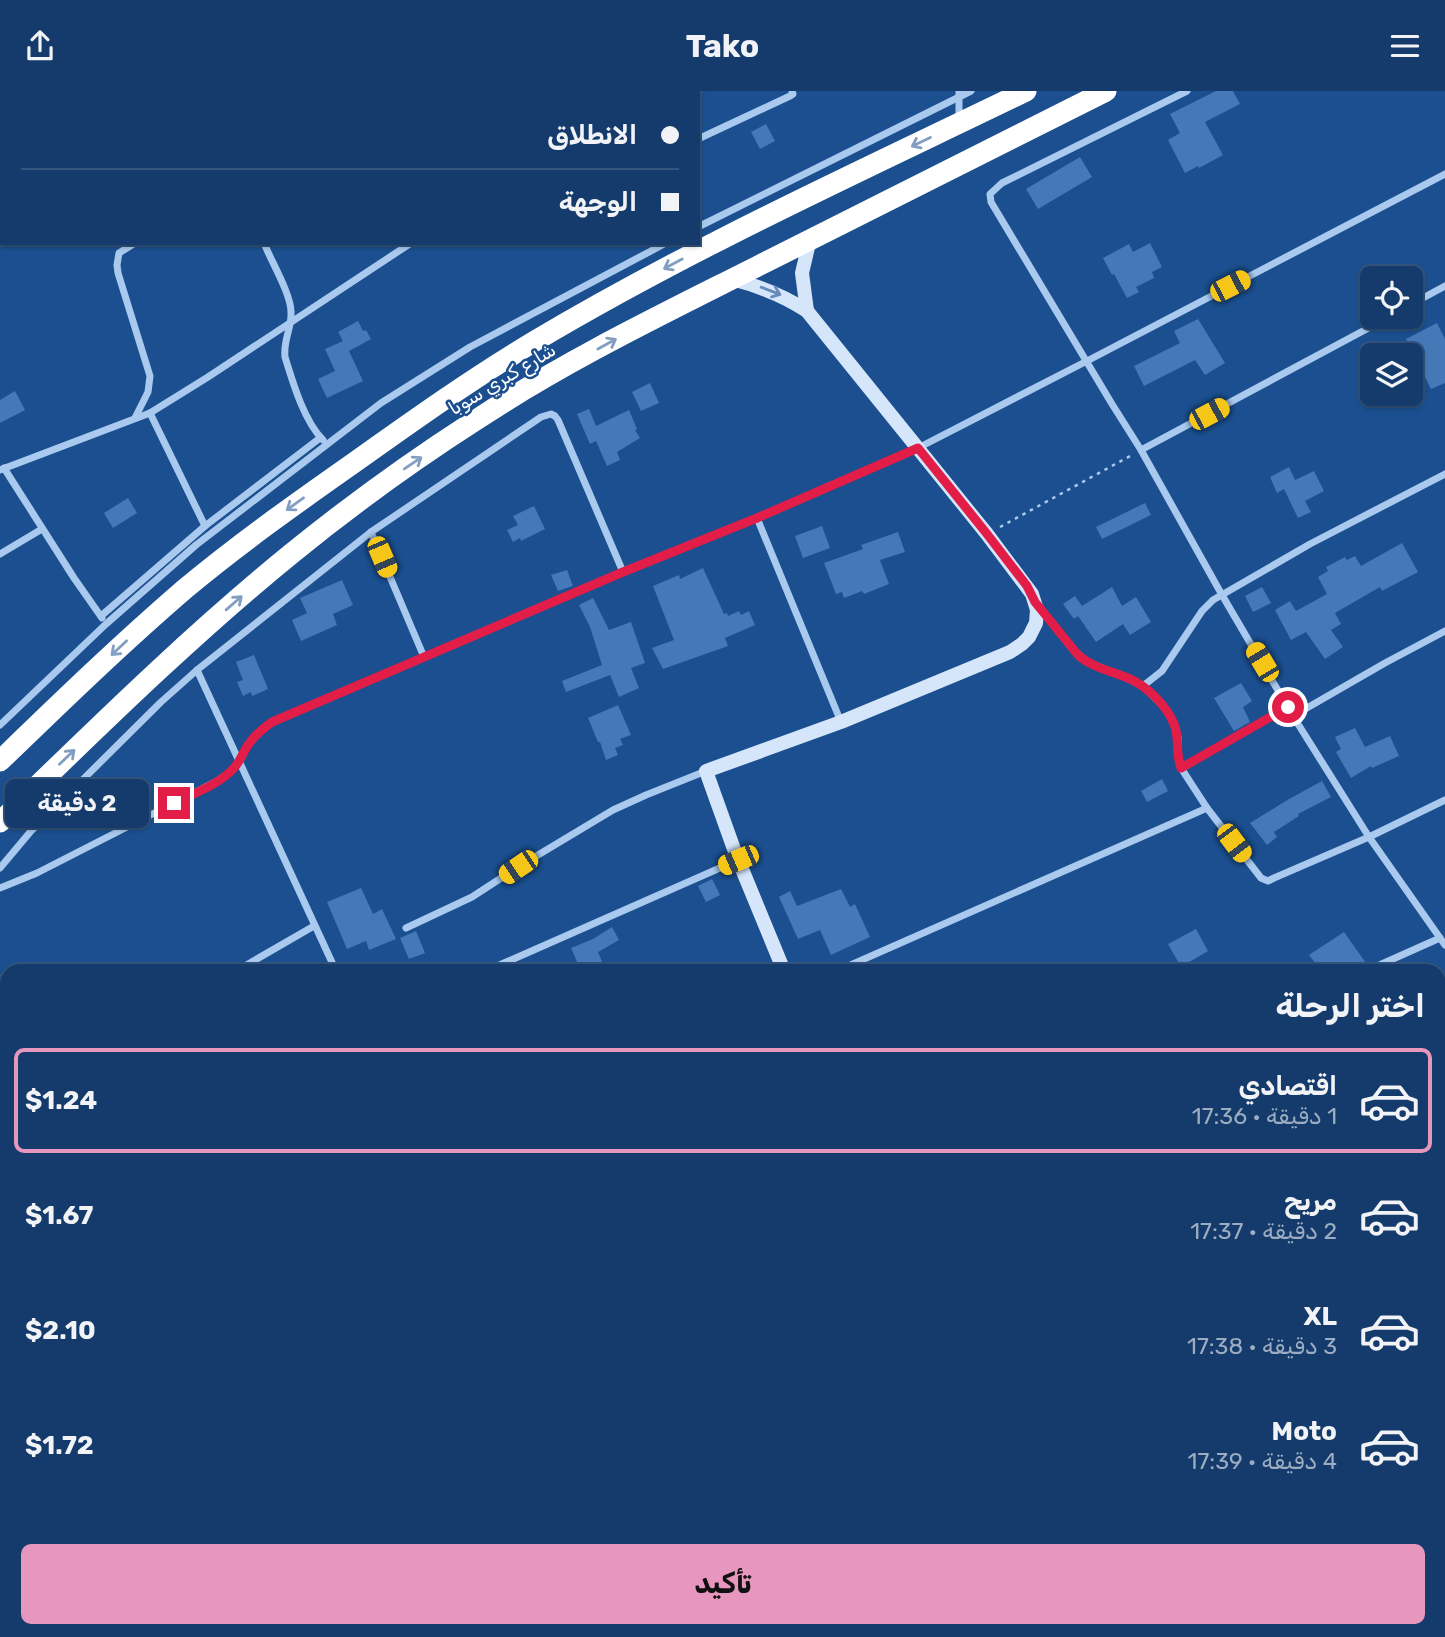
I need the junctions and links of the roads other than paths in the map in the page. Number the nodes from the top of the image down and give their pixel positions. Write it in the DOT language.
graph roads {
  1 [pos="792,91"];
  2 [pos="971,91"];
  3 [pos="1026,91"];
  4 [pos="1106,91"];
  5 [pos="1188,91"];
  6 [pos="959,94"];
  7 [pos="959,124"];
  8 [pos="700,138"];
  9 [pos="1445,174"];
  10 [pos="700,226"];
  11 [pos="810,239"];
  12 [pos="132,245"];
  13 [pos="265,245"];
  14 [pos="408,245"];
  15 [pos="662,245"];
  16 [pos="732,279"];
  17 [pos="1445,286"];
  18 [pos="1423,298"];
  19 [pos="807,311"];
  20 [pos="290,322"];
  21 [pos="1367,329"];
  22 [pos="1087,361"];
  23 [pos="150,413"];
  24 [pos="134,418"];
  25 [pos="320,438"];
  26 [pos="327,445"];
  27 [pos="918,448"];
  28 [pos="1141,450"];
  29 [pos="2,469"];
  30 [pos="1445,474"];
  31 [pos="326,482"];
  32 [pos="347,512"];
  33 [pos="757,518"];
  34 [pos="205,526"];
  35 [pos="42,529"];
  36 [pos="371,533"];
  37 [pos="0,554"];
  38 [pos="623,572"];
  39 [pos="1222,595"];
  40 [pos="1035,602"];
  41 [pos="101,616"];
  42 [pos="106,624"];
  43 [pos="1445,632"];
  44 [pos="424,657"];
  45 [pos="197,670"];
  46 [pos="1143,686"];
  47 [pos="1288,707"];
  48 [pos="1293,716"];
  49 [pos="841,722"];
  50 [pos="0,725"];
  51 [pos="0,761"];
  52 [pos="240,761"];
  53 [pos="1181,768"];
  54 [pos="706,772"];
  55 [pos="1445,800"];
  56 [pos="1208,808"];
  57 [pos="0,821"];
  58 [pos="1369,837"];
  59 [pos="738,860"];
  60 [pos="0,868"];
  61 [pos="0,888"];
  62 [pos="314,926"];
  63 [pos="406,928"];
  64 [pos="1442,942"];
  65 [pos="248,964"];
  66 [pos="333,964"];
  67 [pos="502,964"];
  68 [pos="781,964"];
  69 [pos="853,964"];
  70 [pos="1384,964"];
  1 -- 8 [label="street"];
  2 -- 6 [label="street"];
  3 -- 7 [label="highway, شارع كبري سوبا"];
  4 -- 11 [label="highway, شارع كبري سوبا"];
  5 -- 22 [label="street"];
  6 -- 7 [label="street"];
  6 -- 10 [label="street"];
  7 -- 31 [label="highway, شارع كبري سوبا, one-way"];
  9 -- 22 [label="street"];
  11 -- 16 [label="highway, شارع كبري سوبا"];
  11 -- 19 [label="street"];
  12 -- 24 [label="street"];
  13 -- 20 [label="street"];
  14 -- 20 [label="street"];
  15 -- 26 [label="street"];
  16 -- 19 [label="street, one-way"];
  32 -- 16 [label="highway, شارع كبري سوبا, one-way"];
  17 -- 18 [label="street"];
  19 -- 27 [label="street"];
  20 -- 23 [label="street"];
  20 -- 25 [label="street"];
  21 -- 28 [label="street"];
  22 -- 27 [label="street"];
  22 -- 28 [label="street"];
  23 -- 24 [label="street"];
  23 -- 34 [label="street"];
  24 -- 29 [label="street"];
  25 -- 26 [label="street"];
  25 -- 34 [label="street"];
  26 -- 42 [label="street"];
  27 -- 33 [label="street"];
  27 -- 40 [label="street"];
  28 -- 39 [label="street"];
  29 -- 35 [label="street"];
  30 -- 39 [label="street"];
  31 -- 32 [label="highway"];
  31 -- 51 [label="highway, شارع كبري سوبا, one-way"];
  57 -- 32 [label="highway, شارع كبري سوبا, one-way"];
  33 -- 38 [label="street"];
  33 -- 49 [label="street"];
  34 -- 41 [label="street"];
  35 -- 37 [label="street"];
  35 -- 41 [label="street"];
  36 -- 38 [label="street"];
  36 -- 44 [label="street"];
  36 -- 45 [label="street"];
  38 -- 44 [label="street"];
  39 -- 46 [label="street"];
  39 -- 47 [label="street"];
  40 -- 46 [label="street"];
  40 -- 49 [label="street"];
  41 -- 42 [label="street"];
  42 -- 50 [label="street"];
  43 -- 48 [label="street"];
  44 -- 52 [label="street"];
  45 -- 52 [label="street"];
  45 -- 60 [label="street"];
  46 -- 53 [label="street"];
  47 -- 48 [label="street"];
  47 -- 53 [label="street"];
  48 -- 58 [label="street"];
  49 -- 54 [label="street"];
  52 -- 61 [label="street"];
  52 -- 62 [label="street"];
  53 -- 56 [label="street"];
  54 -- 59 [label="street"];
  54 -- 63 [label="street"];
  55 -- 58 [label="street"];
  56 -- 58 [label="street"];
  56 -- 69 [label="street"];
  58 -- 64 [label="street"];
  59 -- 67 [label="street"];
  59 -- 68 [label="street"];
  62 -- 65 [label="street"];
  62 -- 66 [label="street"];
  64 -- 70 [label="street"];
}
